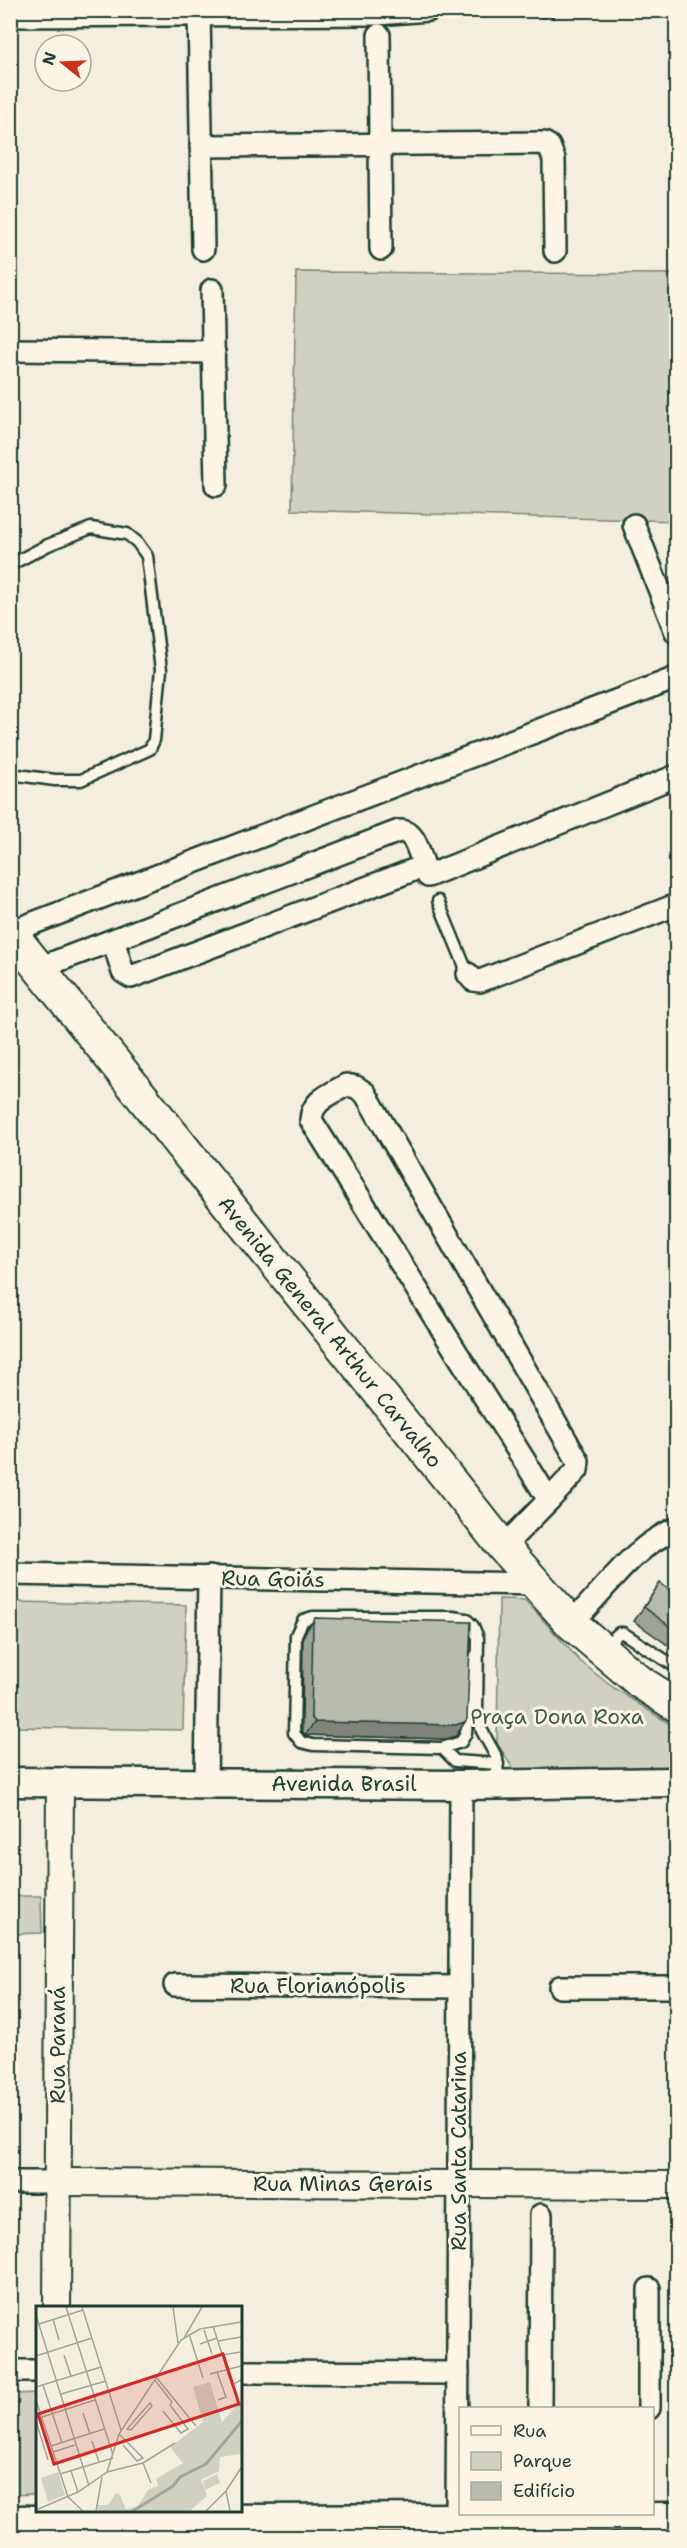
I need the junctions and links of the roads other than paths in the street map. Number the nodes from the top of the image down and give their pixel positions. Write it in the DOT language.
graph roads {
  1 [pos="429,11"];
  2 [pos="199,13"];
  3 [pos="10,16"];
  4 [pos="379,35"];
  5 [pos="380,144"];
  6 [pos="201,146"];
  7 [pos="203,249"];
  8 [pos="381,249"];
  9 [pos="555,250"];
  10 [pos="212,290"];
  11 [pos="10,350"];
  12 [pos="214,352"];
  13 [pos="216,485"];
  14 [pos="634,525"];
  15 [pos="10,565"];
  16 [pos="676,633"];
  17 [pos="676,678"];
  18 [pos="10,774"];
  19 [pos="676,776"];
  20 [pos="428,876"];
  21 [pos="438,901"];
  22 [pos="676,905"];
  23 [pos="10,932"];
  24 [pos="113,940"];
  25 [pos="39,968"];
  26 [pos="468,974"];
  27 [pos="549,1500"];
  28 [pos="676,1529"];
  29 [pos="503,1547"];
  30 [pos="10,1574"];
  31 [pos="209,1578"];
  32 [pos="536,1584"];
  33 [pos="571,1623"];
  34 [pos="602,1649"];
  35 [pos="476,1655"];
  36 [pos="676,1667"];
  37 [pos="676,1705"];
  38 [pos="442,1748"];
  39 [pos="498,1774"];
  40 [pos="10,1782"];
  41 [pos="60,1782"];
  42 [pos="676,1782"];
  43 [pos="206,1783"];
  44 [pos="461,1785"];
  45 [pos="175,1985"];
  46 [pos="460,1987"];
  47 [pos="560,1987"];
  48 [pos="676,1987"];
  49 [pos="10,2182"];
  50 [pos="58,2182"];
  51 [pos="459,2184"];
  52 [pos="676,2185"];
  53 [pos="541,2215"];
  54 [pos="649,2289"];
  55 [pos="57,2306"];
  56 [pos="10,2371"];
  57 [pos="36,2371"];
  58 [pos="242,2372"];
  59 [pos="458,2373"];
  60 [pos="540,2407"];
  61 [pos="648,2407"];
  62 [pos="539,2516"];
  63 [pos="648,2516"];
  64 [pos="676,2517"];
  65 [pos="457,2518"];
  66 [pos="10,2520"];
  67 [pos="64,2522"];
  1 -- 2 [label="street"];
  2 -- 3 [label="street"];
  2 -- 6 [label="street"];
  4 -- 5 [label="street"];
  5 -- 6 [label="street"];
  5 -- 8 [label="street"];
  5 -- 9 [label="street"];
  6 -- 7 [label="street"];
  10 -- 12 [label="street"];
  11 -- 12 [label="street"];
  12 -- 13 [label="street"];
  14 -- 16 [label="street"];
  15 -- 18 [label="lane"];
  17 -- 23 [label="street"];
  19 -- 20 [label="street"];
  21 -- 26 [label="lane"];
  22 -- 26 [label="street"];
  23 -- 25 [label="main road, Avenida General Arthur Carvalho"];
  24 -- 24 [label="street"];
  24 -- 25 [label="street"];
  25 -- 29 [label="main road, Avenida General Arthur Carvalho"];
  27 -- 27 [label="street"];
  27 -- 29 [label="street"];
  28 -- 33 [label="street"];
  29 -- 32 [label="main road, Avenida General Arthur Carvalho"];
  30 -- 31 [label="street, Rua Goiás"];
  31 -- 32 [label="street, Rua Goiás"];
  31 -- 43 [label="street"];
  32 -- 33 [label="main road, Avenida General Arthur Carvalho"];
  33 -- 34 [label="main road, Avenida General Arthur Carvalho"];
  34 -- 36 [label="lane"];
  34 -- 37 [label="main road, Avenida General Arthur Carvalho"];
  35 -- 38 [label="lane"];
  35 -- 38 [label="lane"];
  35 -- 39 [label="lane"];
  38 -- 39 [label="lane"];
  39 -- 42 [label="main road, Avenida Brasil"];
  39 -- 44 [label="main road, Avenida Brasil"];
  40 -- 41 [label="main road, Avenida Brasil"];
  41 -- 43 [label="main road, Avenida Brasil"];
  41 -- 50 [label="street, Rua Paraná"];
  43 -- 44 [label="main road, Avenida Brasil"];
  44 -- 46 [label="street, Rua Santa Catarina"];
  45 -- 46 [label="street, Rua Florianópolis"];
  46 -- 51 [label="street, Rua Santa Catarina"];
  47 -- 48 [label="street"];
  49 -- 50 [label="street, Rua Minas Gerais"];
  50 -- 51 [label="street, Rua Minas Gerais"];
  50 -- 55 [label="street, Rua Paraná"];
  51 -- 52 [label="street, Rua Minas Gerais"];
  51 -- 59 [label="street, Rua Santa Catarina"];
  53 -- 60 [label="street"];
  54 -- 61 [label="street"];
  56 -- 57 [label="street"];
  58 -- 59 [label="street"];
  59 -- 65 [label="street, Rua Santa Catarina"];
  62 -- 63 [label="main road"];
  62 -- 65 [label="main road"];
  63 -- 64 [label="main road"];
  65 -- 67 [label="main road"];
  66 -- 67 [label="main road"];
}
